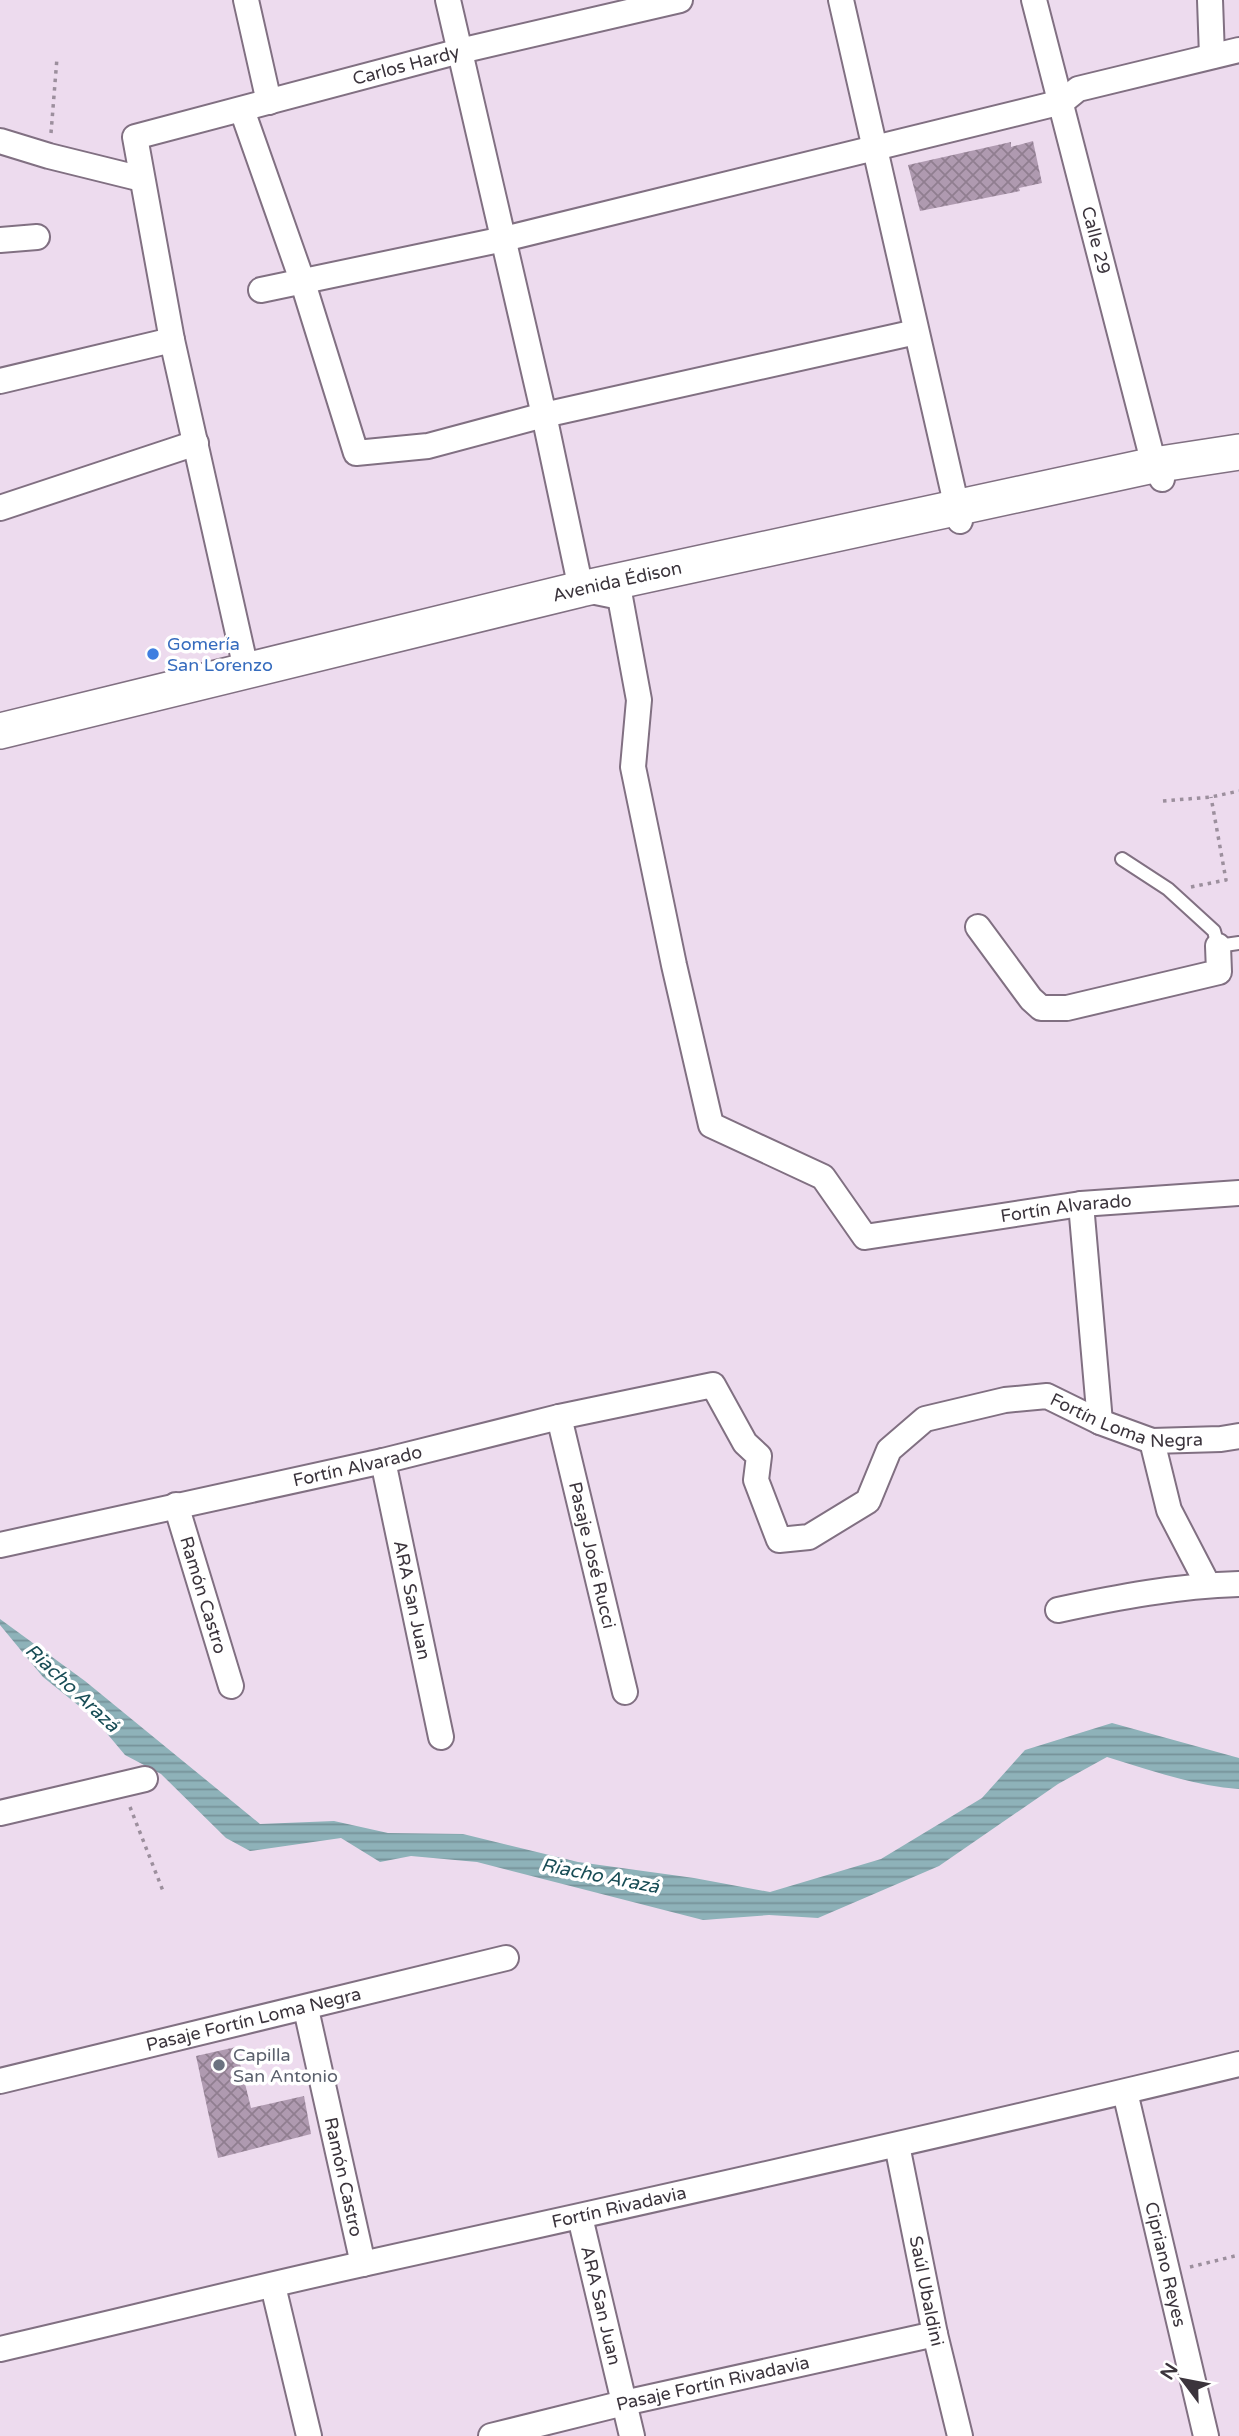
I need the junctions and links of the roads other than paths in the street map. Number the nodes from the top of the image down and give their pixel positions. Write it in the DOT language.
graph roads {
  1 [pos="246,0"];
  2 [pos="448,0"];
  3 [pos="680,0"];
  4 [pos="841,0"];
  5 [pos="1034,0"];
  6 [pos="1210,0"];
  7 [pos="642,4"];
  8 [pos="1239,50"];
  9 [pos="460,51"];
  10 [pos="1212,56"];
  11 [pos="269,102"];
  12 [pos="1062,102"];
  13 [pos="242,110"];
  14 [pos="0,141"];
  15 [pos="875,149"];
  16 [pos="142,179"];
  17 [pos="37,237"];
  18 [pos="504,239"];
  19 [pos="0,240"];
  20 [pos="303,283"];
  21 [pos="261,290"];
  22 [pos="916,332"];
  23 [pos="172,340"];
  24 [pos="0,381"];
  25 [pos="544,415"];
  26 [pos="196,443"];
  27 [pos="1239,452"];
  28 [pos="1239,466"];
  29 [pos="1158,472"];
  30 [pos="0,509"];
  31 [pos="959,514"];
  32 [pos="581,589"];
  33 [pos="620,597"];
  34 [pos="246,669"];
  35 [pos="0,731"];
  36 [pos="0,743"];
  37 [pos="1122,859"];
  38 [pos="978,927"];
  39 [pos="1229,945"];
  40 [pos="1239,1193"];
  41 [pos="1080,1204"];
  42 [pos="559,1417"];
  43 [pos="1100,1422"];
  44 [pos="1239,1436"];
  45 [pos="1152,1441"];
  46 [pos="383,1461"];
  47 [pos="176,1505"];
  48 [pos="779,1540"];
  49 [pos="0,1545"];
  50 [pos="1239,1584"];
  51 [pos="1208,1585"];
  52 [pos="1058,1610"];
  53 [pos="231,1686"];
  54 [pos="625,1692"];
  55 [pos="441,1737"];
  56 [pos="133,1782"];
  57 [pos="0,1813"];
  58 [pos="506,1958"];
  59 [pos="306,2009"];
  60 [pos="1239,2064"];
  61 [pos="0,2081"];
  62 [pos="1125,2092"];
  63 [pos="897,2145"];
  64 [pos="580,2217"];
  65 [pos="363,2264"];
  66 [pos="273,2286"];
  67 [pos="935,2334"];
  68 [pos="0,2349"];
  69 [pos="624,2403"];
  70 [pos="309,2436"];
  71 [pos="491,2436"];
  72 [pos="632,2436"];
  73 [pos="960,2436"];
  74 [pos="1206,2436"];
  1 -- 11 [label="street"];
  2 -- 9 [label="street"];
  3 -- 7 [label="street, Carlos Hardy"];
  4 -- 15 [label="street"];
  5 -- 12 [label="street, Calle 29"];
  6 -- 10 [label="street"];
  7 -- 9 [label="street, Carlos Hardy"];
  8 -- 10 [label="street"];
  9 -- 11 [label="street, Carlos Hardy"];
  9 -- 18 [label="street"];
  10 -- 12 [label="street"];
  11 -- 13 [label="street, Carlos Hardy"];
  12 -- 15 [label="street"];
  12 -- 29 [label="street, Calle 29"];
  13 -- 16 [label="street, Carlos Hardy"];
  13 -- 20 [label="street"];
  14 -- 16 [label="street"];
  15 -- 18 [label="street"];
  15 -- 22 [label="street"];
  16 -- 23 [label="street"];
  17 -- 19 [label="street"];
  18 -- 20 [label="street"];
  18 -- 25 [label="street"];
  20 -- 21 [label="street"];
  20 -- 25 [label="street"];
  22 -- 25 [label="street"];
  22 -- 31 [label="street"];
  23 -- 24 [label="street"];
  23 -- 26 [label="street"];
  25 -- 32 [label="street"];
  26 -- 30 [label="street"];
  26 -- 34 [label="street"];
  27 -- 29 [label="main road, Avenida Édison"];
  28 -- 29 [label="main road, Avenida Édison"];
  29 -- 31 [label="main road, Avenida Édison"];
  31 -- 32 [label="main road, Avenida Édison"];
  31 -- 33 [label="main road, Avenida Édison"];
  32 -- 33 [label="street"];
  32 -- 34 [label="main road, Avenida Édison"];
  33 -- 36 [label="main road, Avenida Édison"];
  33 -- 41 [label="street, Fortín Alvarado"];
  34 -- 35 [label="main road, Avenida Édison"];
  37 -- 39 [label="lane"];
  38 -- 39 [label="street"];
  40 -- 41 [label="street, Fortín Alvarado"];
  41 -- 43 [label="street"];
  42 -- 46 [label="street, Fortín Alvarado"];
  42 -- 48 [label="street, Fortín Alvarado"];
  42 -- 54 [label="street, Pasaje José Rucci"];
  43 -- 45 [label="street, Fortín Loma Negra"];
  43 -- 48 [label="street, Fortín Loma Negra"];
  44 -- 45 [label="street, Fortín Loma Negra"];
  45 -- 51 [label="street"];
  46 -- 47 [label="street, Fortín Alvarado"];
  46 -- 55 [label="street, ARA San Juan"];
  47 -- 49 [label="street, Fortín Alvarado"];
  47 -- 53 [label="street, Ramón Castro"];
  50 -- 51 [label="street"];
  51 -- 52 [label="street"];
  56 -- 57 [label="street"];
  58 -- 59 [label="street, Pasaje Fortín Loma Negra"];
  59 -- 61 [label="street, Pasaje Fortín Loma Negra"];
  59 -- 65 [label="street, Ramón Castro"];
  60 -- 62 [label="street, Fortín Rivadavia"];
  62 -- 63 [label="street, Fortín Rivadavia"];
  62 -- 74 [label="street, Cipriano Reyes"];
  63 -- 64 [label="street, Fortín Rivadavia"];
  63 -- 67 [label="street, Saúl Ubaldini"];
  64 -- 65 [label="street, Fortín Rivadavia"];
  64 -- 69 [label="street, ARA San Juan"];
  65 -- 66 [label="street, Fortín Rivadavia"];
  66 -- 68 [label="street, Fortín Rivadavia"];
  66 -- 70 [label="street"];
  67 -- 69 [label="street, Pasaje Fortín Rivadavia"];
  67 -- 73 [label="street, Saúl Ubaldini"];
  69 -- 71 [label="street, Pasaje Fortín Rivadavia"];
  69 -- 72 [label="street, ARA San Juan"];
}
